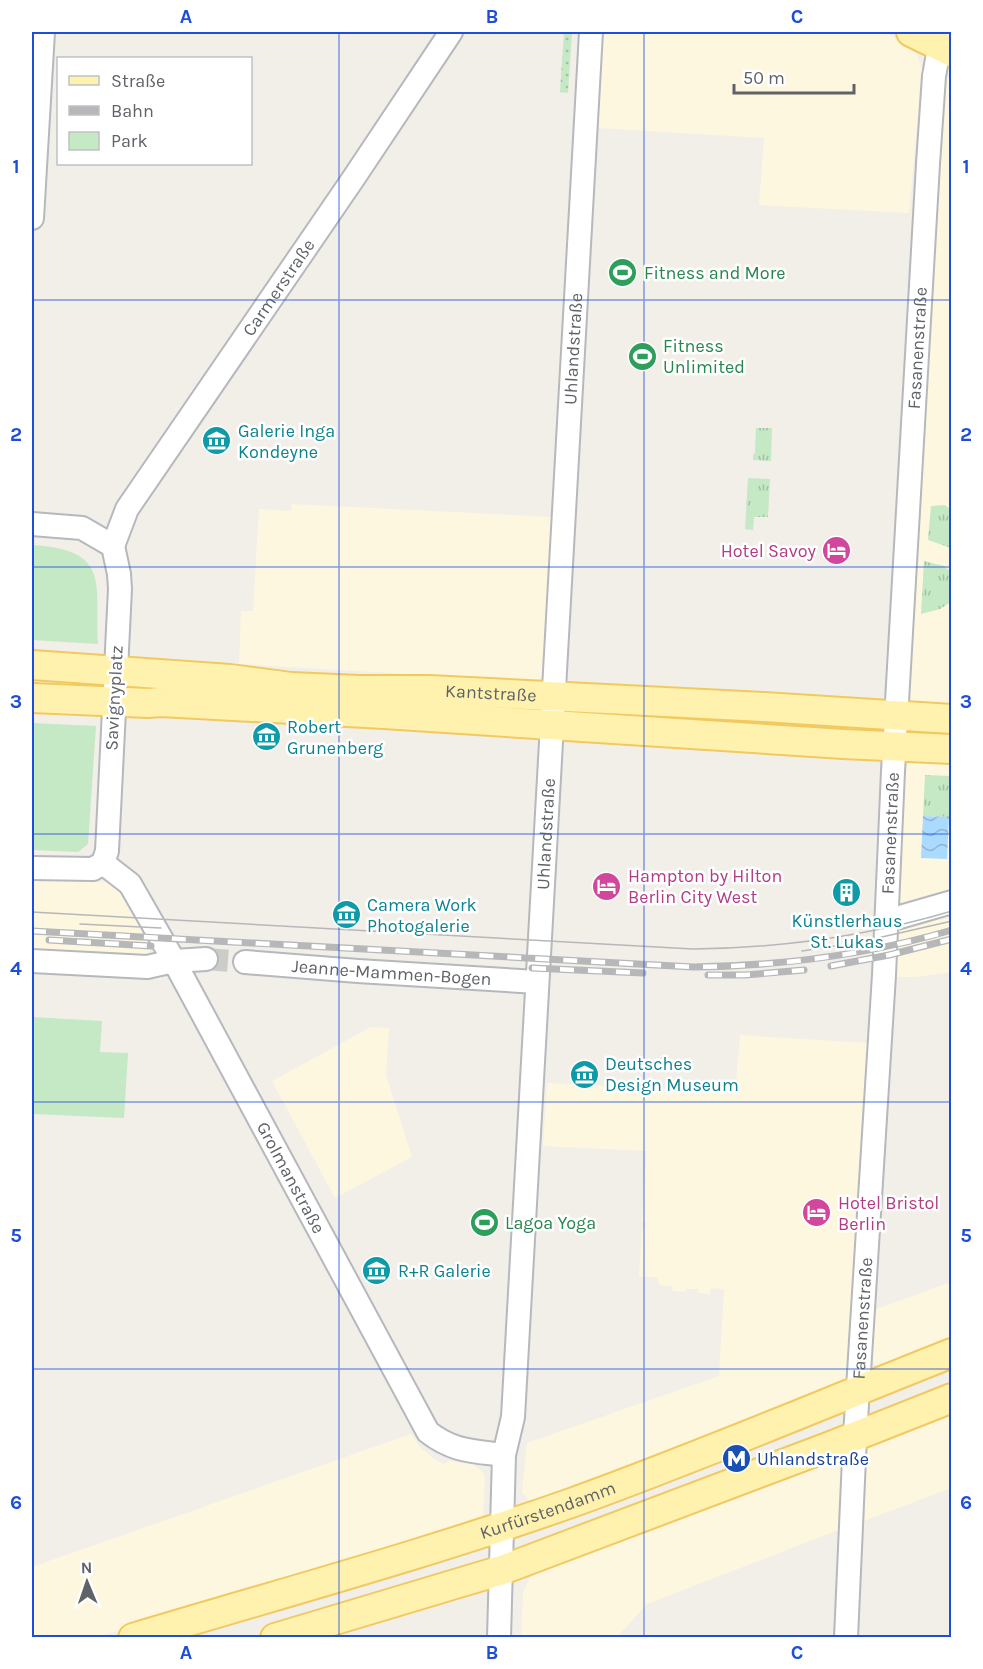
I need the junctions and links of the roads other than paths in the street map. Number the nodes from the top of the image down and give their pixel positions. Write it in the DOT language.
graph roads {
  1 [pos="43,32"];
  2 [pos="451,32"];
  3 [pos="591,32"];
  4 [pos="911,32"];
  5 [pos="944,43"];
  6 [pos="32,218"];
  7 [pos="32,524"];
  8 [pos="113,546"];
  9 [pos="32,664"];
  10 [pos="115,669"];
  11 [pos="553,697"];
  12 [pos="32,698"];
  13 [pos="113,702"];
  14 [pos="896,716"];
  15 [pos="951,719"];
  16 [pos="552,725"];
  17 [pos="894,746"];
  18 [pos="951,748"];
  19 [pos="103,863"];
  20 [pos="32,868"];
  21 [pos="951,902"];
  22 [pos="886,921"];
  23 [pos="206,959"];
  24 [pos="32,961"];
  25 [pos="174,961"];
  26 [pos="245,962"];
  27 [pos="537,982"];
  28 [pos="951,1353"];
  29 [pos="858,1390"];
  30 [pos="951,1398"];
  31 [pos="855,1436"];
  32 [pos="504,1455"];
  33 [pos="501,1527"];
  34 [pos="502,1570"];
  35 [pos="133,1638"];
  36 [pos="275,1638"];
  37 [pos="499,1638"];
  38 [pos="846,1638"];
  1 -- 6 [label="street"];
  2 -- 8 [label="street, Carmerstraße"];
  3 -- 11 [label="street, Uhlandstraße"];
  4 -- 5 [label="main road"];
  5 -- 14 [label="street, Fasanenstraße"];
  7 -- 8 [label="street"];
  8 -- 10 [label="street, Savignyplatz"];
  9 -- 10 [label="main road, Kantstraße"];
  10 -- 11 [label="main road, Kantstraße"];
  10 -- 13 [label="street, Savignyplatz"];
  11 -- 14 [label="main road, Kantstraße"];
  11 -- 16 [label="street, Uhlandstraße"];
  12 -- 13 [label="main road, Kantstraße"];
  13 -- 16 [label="main road, Kantstraße"];
  13 -- 19 [label="street, Savignyplatz"];
  14 -- 15 [label="main road, Kantstraße"];
  14 -- 17 [label="street, Fasanenstraße"];
  16 -- 17 [label="main road, Kantstraße"];
  16 -- 27 [label="street, Uhlandstraße"];
  17 -- 18 [label="main road, Kantstraße"];
  17 -- 22 [label="street, Fasanenstraße"];
  19 -- 20 [label="street"];
  19 -- 25 [label="street, Grolmanstraße"];
  21 -- 22 [label="street"];
  22 -- 29 [label="street, Fasanenstraße"];
  23 -- 25 [label="street"];
  24 -- 25 [label="street"];
  25 -- 32 [label="street, Grolmanstraße"];
  26 -- 27 [label="street, Jeanne-Mammen-Bogen"];
  27 -- 32 [label="street, Uhlandstraße"];
  28 -- 29 [label="main road, Kurfürstendamm"];
  29 -- 31 [label="street, Fasanenstraße"];
  29 -- 33 [label="main road, Kurfürstendamm"];
  30 -- 31 [label="main road"];
  31 -- 34 [label="main road"];
  31 -- 38 [label="street, Fasanenstraße"];
  32 -- 33 [label="street, Uhlandstraße"];
  33 -- 34 [label="street, Uhlandstraße"];
  33 -- 35 [label="main road, Kurfürstendamm"];
  34 -- 36 [label="main road"];
  34 -- 37 [label="street, Uhlandstraße"];
}
